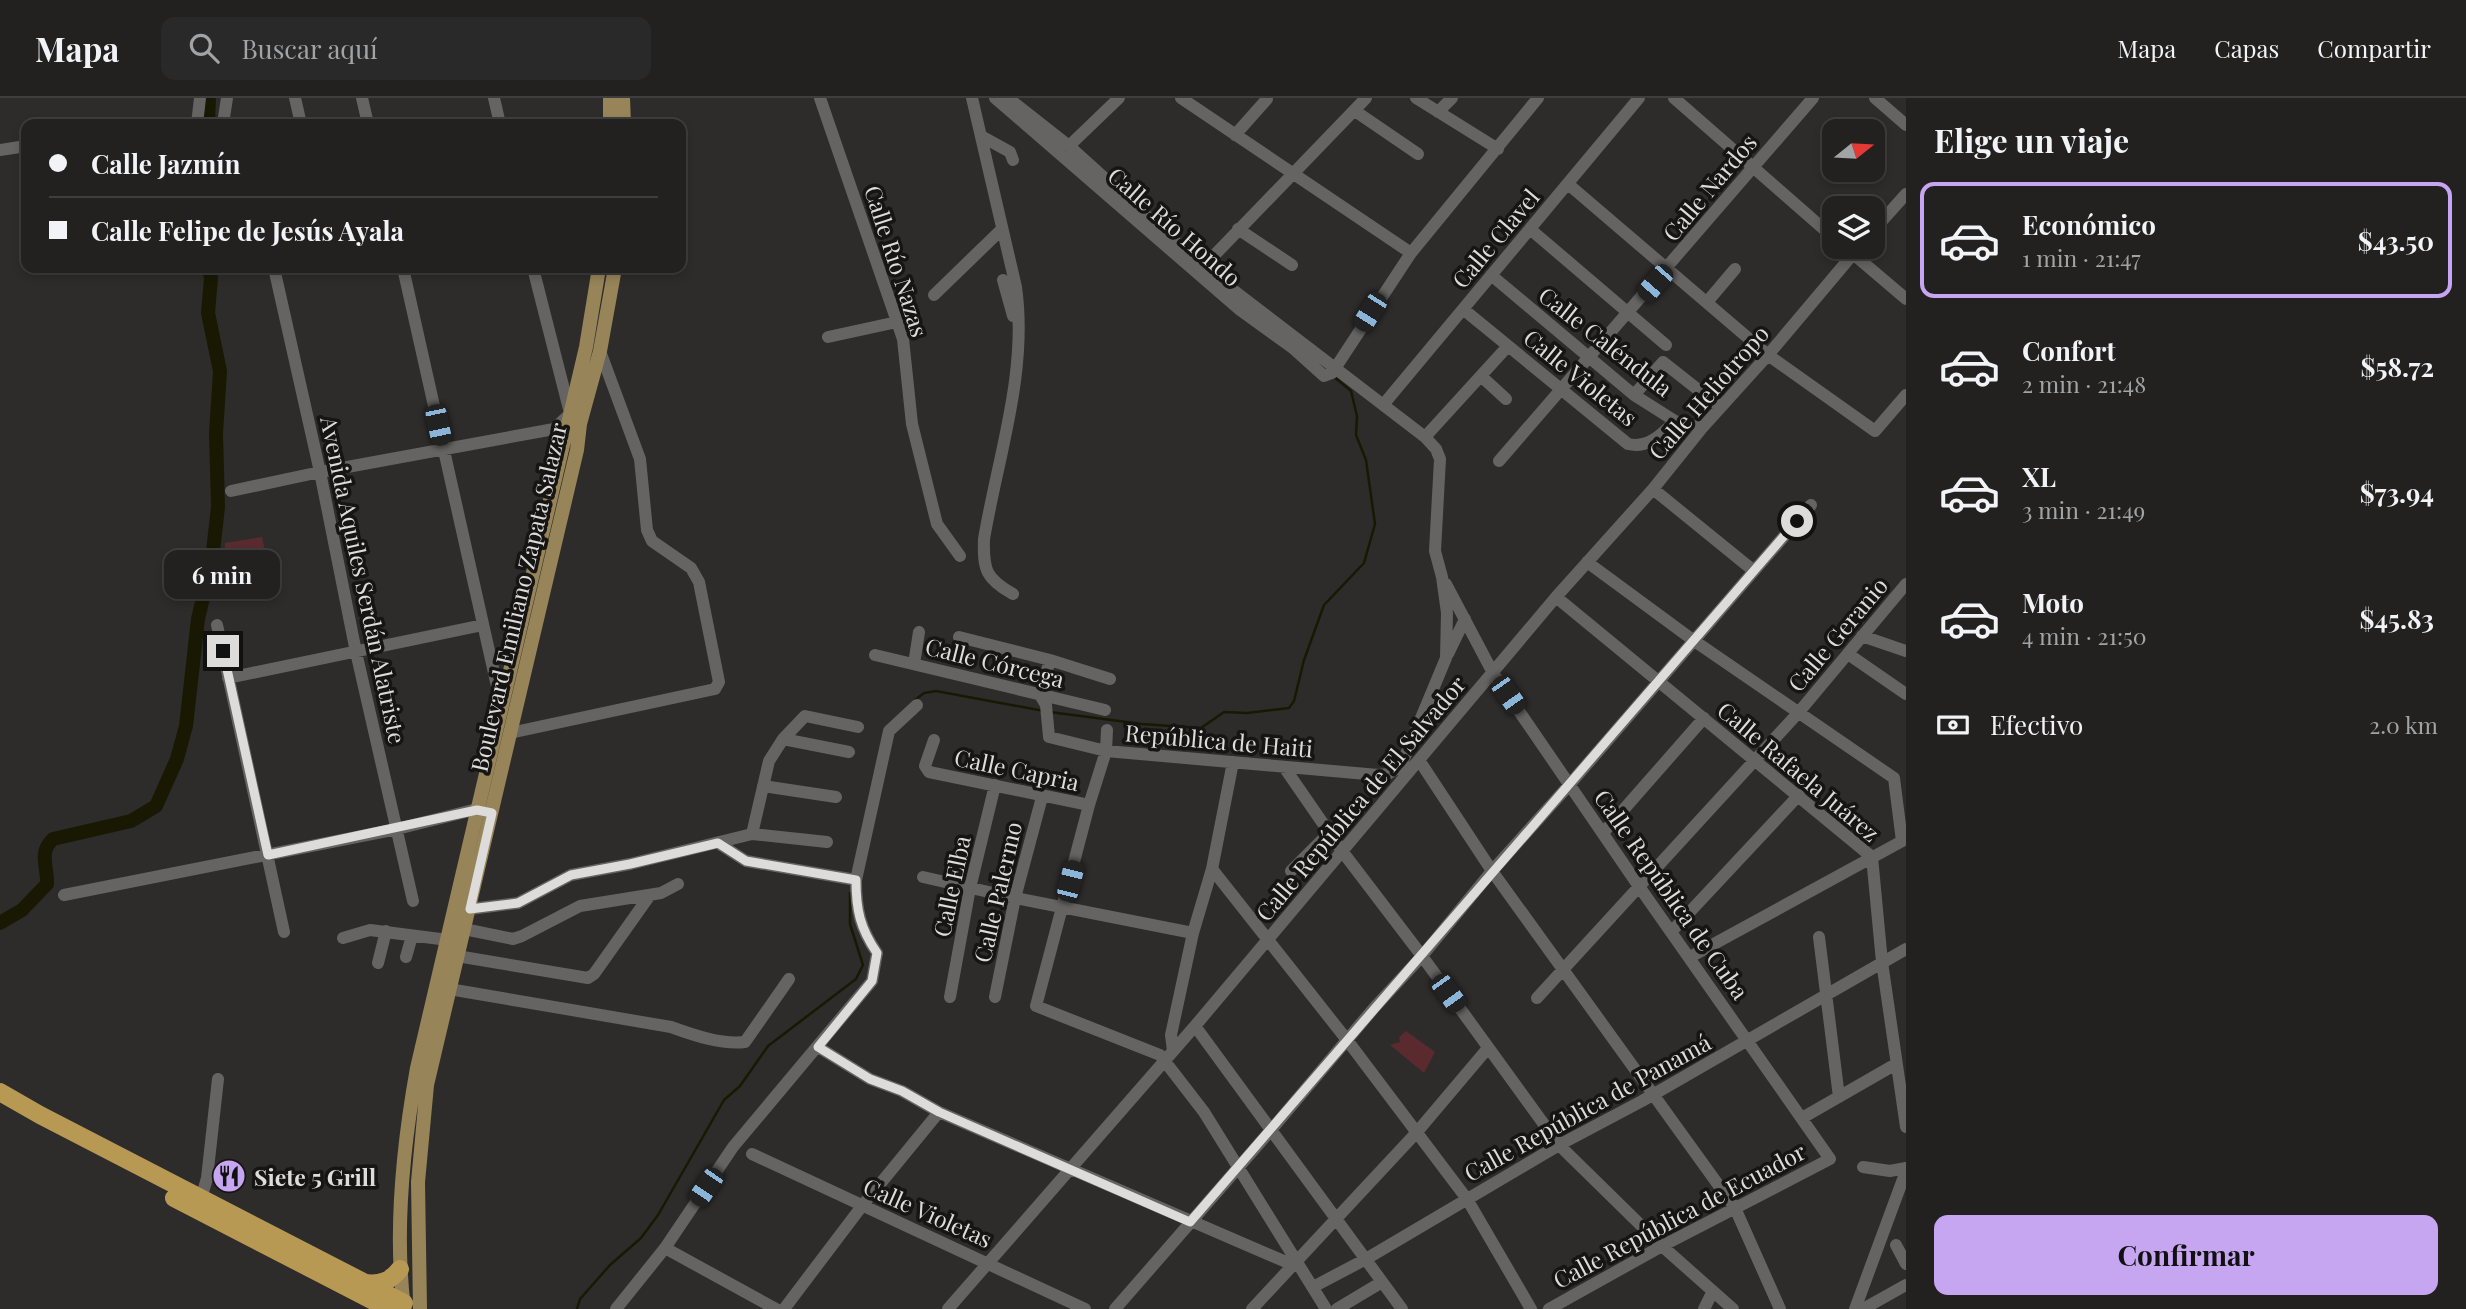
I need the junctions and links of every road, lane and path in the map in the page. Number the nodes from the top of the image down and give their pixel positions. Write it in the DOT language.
graph roads {
  1 [pos="200,98"];
  2 [pos="227,98"];
  3 [pos="295,98"];
  4 [pos="362,98"];
  5 [pos="494,98"];
  6 [pos="610,98"];
  7 [pos="623,98"];
  8 [pos="820,98"];
  9 [pos="972,98"];
  10 [pos="995,98"];
  11 [pos="1008,98"];
  12 [pos="1119,98"];
  13 [pos="1181,98"];
  14 [pos="1366,98"];
  15 [pos="1416,98"];
  16 [pos="1452,98"];
  17 [pos="1538,98"];
  18 [pos="1639,98"];
  19 [pos="1674,98"];
  20 [pos="1813,98"];
  21 [pos="1875,98"];
  22 [pos="1267,99"];
  23 [pos="1355,111"];
  24 [pos="1438,112"];
  25 [pos="198,119"];
  26 [pos="224,119"];
  27 [pos="300,119"];
  28 [pos="367,119"];
  29 [pos="499,119"];
  30 [pos="610,119"];
  31 [pos="624,119"];
  32 [pos="1906,125"];
  33 [pos="981,135"];
  34 [pos="1235,135"];
  35 [pos="1069,146"];
  36 [pos="21,147"];
  37 [pos="1498,149"];
  38 [pos="0,150"];
  39 [pos="1418,154"];
  40 [pos="1013,160"];
  41 [pos="1753,168"];
  42 [pos="1291,173"];
  43 [pos="1568,184"];
  44 [pos="1906,194"];
  45 [pos="1885,217"];
  46 [pos="1822,228"];
  47 [pos="1238,229"];
  48 [pos="1530,229"];
  49 [pos="1001,230"];
  50 [pos="1411,253"];
  51 [pos="1844,259"];
  52 [pos="1863,259"];
  53 [pos="1292,265"];
  54 [pos="1203,267"];
  55 [pos="1668,268"];
  56 [pos="1735,269"];
  57 [pos="275,273"];
  58 [pos="404,273"];
  59 [pos="535,273"];
  60 [pos="598,273"];
  61 [pos="614,273"];
  62 [pos="1491,275"];
  63 [pos="1003,280"];
  64 [pos="1012,291"];
  65 [pos="934,295"];
  66 [pos="1906,299"];
  67 [pos="1707,302"];
  68 [pos="1463,309"];
  69 [pos="1629,313"];
  70 [pos="897,322"];
  71 [pos="828,338"];
  72 [pos="1666,345"];
  73 [pos="1508,346"];
  74 [pos="600,351"];
  75 [pos="1768,355"];
  76 [pos="1589,359"];
  77 [pos="1331,373"];
  78 [pos="1009,376"];
  79 [pos="1482,377"];
  80 [pos="1560,391"];
  81 [pos="1634,395"];
  82 [pos="1906,395"];
  83 [pos="1506,399"];
  84 [pos="1383,405"];
  85 [pos="1720,407"];
  86 [pos="576,408"];
  87 [pos="1675,421"];
  88 [pos="1702,428"];
  89 [pos="1425,437"];
  90 [pos="443,450"];
  91 [pos="1499,461"];
  92 [pos="320,472"];
  93 [pos="1653,489"];
  94 [pos="231,491"];
  95 [pos="1811,505"];
  96 [pos="960,556"];
  97 [pos="1587,562"];
  98 [pos="1754,571"];
  99 [pos="1442,577"];
  100 [pos="1906,584"];
  101 [pos="1013,594"];
  102 [pos="1556,597"];
  103 [pos="1465,619"];
  104 [pos="217,625"];
  105 [pos="483,625"];
  106 [pos="919,632"];
  107 [pos="1862,636"];
  108 [pos="959,637"];
  109 [pos="1693,640"];
  110 [pos="1906,650"];
  111 [pos="356,652"];
  112 [pos="1848,654"];
  113 [pos="875,655"];
  114 [pos="1446,658"];
  115 [pos="1050,660"];
  116 [pos="914,664"];
  117 [pos="1493,673"];
  118 [pos="228,678"];
  119 [pos="1110,679"];
  120 [pos="1658,681"];
  121 [pos="1906,694"];
  122 [pos="1043,700"];
  123 [pos="501,704"];
  124 [pos="917,705"];
  125 [pos="1105,710"];
  126 [pos="1799,712"];
  127 [pos="1704,718"];
  128 [pos="859,727"];
  129 [pos="1107,730"];
  130 [pos="510,733"];
  131 [pos="783,739"];
  132 [pos="934,740"];
  133 [pos="1106,751"];
  134 [pos="849,752"];
  135 [pos="1755,758"];
  136 [pos="1419,760"];
  137 [pos="1233,762"];
  138 [pos="1284,767"];
  139 [pos="1404,769"];
  140 [pos="1388,774"];
  141 [pos="1570,784"];
  142 [pos="995,785"];
  143 [pos="1396,785"];
  144 [pos="763,786"];
  145 [pos="1799,795"];
  146 [pos="836,797"];
  147 [pos="1042,797"];
  148 [pos="1089,805"];
  149 [pos="477,810"];
  150 [pos="492,813"];
  151 [pos="397,829"];
  152 [pos="1329,833"];
  153 [pos="752,834"];
  154 [pos="1603,834"];
  155 [pos="1904,840"];
  156 [pos="827,842"];
  157 [pos="718,843"];
  158 [pos="1342,851"];
  159 [pos="268,855"];
  160 [pos="1872,856"];
  161 [pos="1212,869"];
  162 [pos="1291,871"];
  163 [pos="1492,871"];
  164 [pos="923,877"];
  165 [pos="856,880"];
  166 [pos="678,884"];
  167 [pos="1638,885"];
  168 [pos="970,888"];
  169 [pos="64,895"];
  170 [pos="650,895"];
  171 [pos="1015,898"];
  172 [pos="413,901"];
  173 [pos="1063,906"];
  174 [pos="470,909"];
  175 [pos="464,929"];
  176 [pos="386,931"];
  177 [pos="284,932"];
  178 [pos="1672,932"];
  179 [pos="1193,933"];
  180 [pos="412,936"];
  181 [pos="1819,937"];
  182 [pos="343,938"];
  183 [pos="1268,939"];
  184 [pos="448,940"];
  185 [pos="1906,949"];
  186 [pos="457,956"];
  187 [pos="1422,956"];
  188 [pos="407,957"];
  189 [pos="1690,957"];
  190 [pos="1882,962"];
  191 [pos="378,963"];
  192 [pos="1562,969"];
  193 [pos="789,979"];
  194 [pos="449,989"];
  195 [pos="1825,995"];
  196 [pos="950,997"];
  197 [pos="995,997"];
  198 [pos="1537,998"];
  199 [pos="1195,1026"];
  200 [pos="1348,1040"];
  201 [pos="1748,1040"];
  202 [pos="818,1047"];
  203 [pos="1488,1048"];
  204 [pos="1169,1056"];
  205 [pos="1896,1064"];
  206 [pos="218,1079"];
  207 [pos="0,1093"];
  208 [pos="1653,1095"];
  209 [pos="1839,1097"];
  210 [pos="0,1105"];
  211 [pos="939,1112"];
  212 [pos="1802,1118"];
  213 [pos="1906,1127"];
  214 [pos="1271,1130"];
  215 [pos="1417,1132"];
  216 [pos="1559,1145"];
  217 [pos="752,1154"];
  218 [pos="1830,1158"];
  219 [pos="1238,1167"];
  220 [pos="1863,1167"];
  221 [pos="1906,1170"];
  222 [pos="1071,1171"];
  223 [pos="1890,1171"];
  224 [pos="1900,1187"];
  225 [pos="201,1199"];
  226 [pos="1467,1199"];
  227 [pos="862,1206"];
  228 [pos="1735,1208"];
  229 [pos="1335,1218"];
  230 [pos="1190,1222"];
  231 [pos="1896,1245"];
  232 [pos="1662,1246"];
  233 [pos="665,1248"];
  234 [pos="1366,1259"];
  235 [pos="419,1261"];
  236 [pos="988,1262"];
  237 [pos="1295,1263"];
  238 [pos="1906,1264"];
  239 [pos="401,1265"];
  240 [pos="1382,1282"];
  241 [pos="365,1283"];
  242 [pos="1906,1284"];
  243 [pos="1313,1287"];
  244 [pos="1713,1291"];
  245 [pos="407,1308"];
  246 [pos="617,1309"];
  247 [pos="776,1309"];
  248 [pos="783,1309"];
  249 [pos="948,1309"];
  250 [pos="1085,1309"];
  251 [pos="1115,1309"];
  252 [pos="1252,1309"];
  253 [pos="1326,1309"];
  254 [pos="1337,1309"];
  255 [pos="1402,1309"];
  256 [pos="1531,1309"];
  257 [pos="1549,1309"];
  258 [pos="1704,1309"];
  259 [pos="1733,1309"];
  260 [pos="1780,1309"];
  261 [pos="1855,1309"];
  262 [pos="1863,1309"];
  1 -- 25 [label="street"];
  2 -- 26 [label="street"];
  3 -- 27 [label="street"];
  4 -- 28 [label="street"];
  5 -- 29 [label="street"];
  6 -- 30 [label="main road"];
  7 -- 31 [label="main road"];
  8 -- 70 [label="street, Calle Río Nazas"];
  9 -- 33 [label="street"];
  10 -- 77 [label="street, Calle Río Hondo"];
  11 -- 35 [label="street, Calle Río Hondo"];
  12 -- 35 [label="street"];
  13 -- 34 [label="street"];
  14 -- 23 [label="street"];
  15 -- 24 [label="street"];
  16 -- 24 [label="street"];
  17 -- 37 [label="street"];
  18 -- 43 [label="street, Calle Clavel"];
  19 -- 41 [label="street"];
  20 -- 41 [label="street, Calle Nardos"];
  21 -- 32 [label="street"];
  22 -- 34 [label="street"];
  23 -- 39 [label="street"];
  23 -- 42 [label="street"];
  24 -- 37 [label="street"];
  33 -- 40 [label="street"];
  33 -- 49 [label="street"];
  34 -- 42 [label="street"];
  35 -- 54 [label="street, Calle Río Hondo"];
  36 -- 38 [label="street"];
  37 -- 50 [label="street"];
  41 -- 46 [label="street"];
  41 -- 55 [label="street, Calle Nardos"];
  42 -- 47 [label="street"];
  42 -- 50 [label="street"];
  43 -- 48 [label="street, Calle Clavel"];
  43 -- 55 [label="street"];
  44 -- 45 [label="street"];
  47 -- 53 [label="street"];
  47 -- 54 [label="street"];
  48 -- 62 [label="street, Calle Clavel"];
  48 -- 69 [label="street"];
  49 -- 64 [label="street"];
  49 -- 65 [label="street"];
  50 -- 77 [label="street"];
  51 -- 75 [label="street, Calle Heliotropo"];
  52 -- 66 [label="street"];
  54 -- 77 [label="street, Calle Río Hondo"];
  55 -- 67 [label="street"];
  55 -- 69 [label="street, Calle Nardos"];
  56 -- 67 [label="street"];
  57 -- 92 [label="street, Avenida Aquiles Serdán Alatriste"];
  58 -- 90 [label="street"];
  59 -- 86 [label="street"];
  60 -- 86 [label="main road, Boulevard Emiliano Zapata Salazar"];
  61 -- 74 [label="main road, Boulevard Emiliano Zapata Salazar"];
  62 -- 68 [label="street, Calle Clavel"];
  62 -- 76 [label="street, Calle Caléndula"];
  63 -- 64 [label="street"];
  64 -- 78 [label="street"];
  64 -- 101 [label="street"];
  67 -- 75 [label="street"];
  68 -- 73 [label="street, Calle Violetas"];
  68 -- 84 [label="street, Calle Clavel"];
  69 -- 72 [label="street"];
  69 -- 76 [label="street, Calle Nardos"];
  70 -- 71 [label="street"];
  70 -- 96 [label="street, Calle Río Nazas"];
  73 -- 79 [label="street"];
  73 -- 80 [label="street, Calle Violetas"];
  74 -- 86 [label="main road, Boulevard Emiliano Zapata Salazar"];
  74 -- 130 [label="street"];
  75 -- 82 [label="street"];
  75 -- 85 [label="street, Calle Heliotropo"];
  76 -- 80 [label="street, Calle Nardos"];
  76 -- 81 [label="street, Calle Caléndula"];
  77 -- 84 [label="street"];
  79 -- 83 [label="street"];
  79 -- 89 [label="street"];
  80 -- 87 [label="street, Calle Violetas"];
  80 -- 91 [label="street, Calle Nardos"];
  81 -- 85 [label="street"];
  81 -- 87 [label="street, Calle Caléndula"];
  84 -- 89 [label="street"];
  85 -- 88 [label="street, Calle Heliotropo"];
  86 -- 90 [label="street"];
  86 -- 123 [label="main road, Boulevard Emiliano Zapata Salazar"];
  86 -- 130 [label="main road, Boulevard Emiliano Zapata Salazar"];
  87 -- 88 [label="street, Calle Caléndula"];
  88 -- 93 [label="street, Calle Heliotropo"];
  89 -- 99 [label="street"];
  90 -- 92 [label="street"];
  90 -- 105 [label="street"];
  92 -- 94 [label="street"];
  92 -- 111 [label="street, Avenida Aquiles Serdán Alatriste"];
  93 -- 97 [label="street, Calle Heliotropo"];
  93 -- 98 [label="street"];
  95 -- 98 [label="street"];
  97 -- 102 [label="street, Calle República de El Salvador"];
  97 -- 109 [label="street"];
  98 -- 109 [label="street"];
  99 -- 103 [label="street, Calle República de Cuba"];
  99 -- 114 [label="street"];
  100 -- 107 [label="street, Calle Geranio"];
  102 -- 117 [label="street, Calle República de El Salvador"];
  102 -- 120 [label="street, Calle Rafaela Juárez"];
  103 -- 114 [label="street"];
  103 -- 117 [label="street, Calle República de Cuba"];
  104 -- 118 [label="street"];
  105 -- 111 [label="street"];
  105 -- 123 [label="street"];
  106 -- 116 [label="street"];
  107 -- 110 [label="street"];
  107 -- 112 [label="street, Calle Geranio"];
  108 -- 115 [label="street"];
  109 -- 120 [label="street"];
  109 -- 126 [label="street"];
  111 -- 118 [label="street"];
  111 -- 151 [label="street, Avenida Aquiles Serdán Alatriste"];
  112 -- 121 [label="street"];
  112 -- 126 [label="street, Calle Geranio"];
  113 -- 116 [label="street, Calle Córcega"];
  114 -- 139 [label="street"];
  115 -- 119 [label="street"];
  115 -- 122 [label="street"];
  116 -- 122 [label="street, Calle Córcega"];
  117 -- 136 [label="street, Calle República de El Salvador"];
  117 -- 141 [label="street, Calle República de Cuba"];
  118 -- 159 [label="street"];
  120 -- 127 [label="street, Calle Rafaela Juárez"];
  120 -- 141 [label="street"];
  122 -- 125 [label="street, Calle Córcega"];
  122 -- 133 [label="street, República de Haiti"];
  123 -- 149 [label="main road, Boulevard Emiliano Zapata Salazar"];
  124 -- 165 [label="street"];
  126 -- 135 [label="street, Calle Geranio"];
  126 -- 155 [label="street"];
  127 -- 135 [label="street, Calle Rafaela Juárez"];
  127 -- 154 [label="street"];
  128 -- 131 [label="street"];
  129 -- 133 [label="street"];
  130 -- 150 [label="main road, Boulevard Emiliano Zapata Salazar"];
  131 -- 134 [label="street"];
  131 -- 144 [label="street"];
  132 -- 142 [label="street, Calle Capria"];
  133 -- 137 [label="street, República de Haiti"];
  133 -- 148 [label="street"];
  135 -- 145 [label="street, Calle Rafaela Juárez"];
  135 -- 167 [label="street, Calle Geranio"];
  136 -- 139 [label="street, Calle República de El Salvador"];
  136 -- 163 [label="street"];
  137 -- 138 [label="street, República de Haiti"];
  137 -- 161 [label="street"];
  138 -- 140 [label="street, República de Haiti"];
  138 -- 152 [label="street"];
  139 -- 140 [label="street"];
  139 -- 143 [label="street, Calle República de El Salvador"];
  140 -- 143 [label="street"];
  141 -- 154 [label="street, Calle República de Cuba"];
  141 -- 163 [label="street"];
  142 -- 147 [label="street, Calle Capria"];
  142 -- 168 [label="street, Calle Elba"];
  143 -- 158 [label="street, Calle República de El Salvador"];
  144 -- 146 [label="street"];
  144 -- 153 [label="street"];
  145 -- 160 [label="street, Calle Rafaela Juárez"];
  145 -- 178 [label="street"];
  147 -- 148 [label="street, Calle Capria"];
  147 -- 171 [label="street, Calle Palermo"];
  148 -- 173 [label="street"];
  149 -- 150 [label="street"];
  149 -- 151 [label="street"];
  149 -- 184 [label="main road, Boulevard Emiliano Zapata Salazar"];
  150 -- 174 [label="main road, Boulevard Emiliano Zapata Salazar"];
  151 -- 159 [label="street"];
  151 -- 172 [label="street, Avenida Aquiles Serdán Alatriste"];
  152 -- 158 [label="street"];
  152 -- 162 [label="street"];
  153 -- 156 [label="street"];
  153 -- 157 [label="street"];
  154 -- 167 [label="street, Calle República de Cuba"];
  155 -- 160 [label="street"];
  157 -- 165 [label="street"];
  157 -- 174 [label="street"];
  158 -- 183 [label="street, Calle República de El Salvador"];
  158 -- 187 [label="street"];
  159 -- 169 [label="street"];
  159 -- 177 [label="street"];
  160 -- 189 [label="street"];
  160 -- 190 [label="street, Calle Rafaela Juárez"];
  161 -- 179 [label="street"];
  161 -- 183 [label="street"];
  163 -- 187 [label="street"];
  163 -- 192 [label="street"];
  164 -- 168 [label="street"];
  165 -- 202 [label="street"];
  166 -- 170 [label="street"];
  167 -- 178 [label="street, Calle República de Cuba"];
  167 -- 192 [label="street, Calle Geranio"];
  168 -- 171 [label="street"];
  168 -- 196 [label="street, Calle Elba"];
  170 -- 175 [label="street"];
  170 -- 186 [label="street"];
  171 -- 173 [label="street"];
  171 -- 197 [label="street, Calle Palermo"];
  173 -- 179 [label="street"];
  173 -- 204 [label="street"];
  174 -- 175 [label="main road, Boulevard Emiliano Zapata Salazar"];
  175 -- 186 [label="main road, Boulevard Emiliano Zapata Salazar"];
  176 -- 180 [label="street"];
  176 -- 182 [label="street"];
  176 -- 191 [label="street"];
  178 -- 189 [label="street, Calle República de Cuba"];
  179 -- 204 [label="street"];
  180 -- 184 [label="street"];
  180 -- 188 [label="street"];
  181 -- 195 [label="street"];
  183 -- 199 [label="street, Calle República de El Salvador"];
  183 -- 200 [label="street"];
  184 -- 239 [label="main road, Boulevard Emiliano Zapata Salazar"];
  185 -- 190 [label="street, Calle República de Panamá"];
  186 -- 194 [label="main road, Boulevard Emiliano Zapata Salazar"];
  187 -- 200 [label="street"];
  187 -- 203 [label="street"];
  189 -- 201 [label="street, Calle República de Cuba"];
  190 -- 195 [label="street, Calle República de Panamá"];
  190 -- 205 [label="street, Calle Rafaela Juárez"];
  192 -- 198 [label="street, Calle Geranio"];
  192 -- 208 [label="street"];
  193 -- 194 [label="street"];
  194 -- 235 [label="main road, Boulevard Emiliano Zapata Salazar"];
  195 -- 201 [label="street, Calle República de Panamá"];
  195 -- 209 [label="street"];
  199 -- 204 [label="street, Calle República de El Salvador"];
  199 -- 214 [label="street"];
  200 -- 214 [label="street"];
  200 -- 215 [label="street"];
  201 -- 208 [label="street, Calle República de Panamá"];
  201 -- 212 [label="street, Calle República de Cuba"];
  202 -- 211 [label="street"];
  202 -- 233 [label="street"];
  203 -- 215 [label="street"];
  203 -- 216 [label="street"];
  204 -- 219 [label="street"];
  204 -- 222 [label="street, Calle República de El Salvador"];
  205 -- 209 [label="street"];
  205 -- 213 [label="street, Calle Rafaela Juárez"];
  206 -- 225 [label="street"];
  207 -- 225 [label="highway"];
  208 -- 216 [label="street, Calle República de Panamá"];
  208 -- 228 [label="street"];
  209 -- 212 [label="street"];
  210 -- 245 [label="highway"];
  211 -- 222 [label="street"];
  211 -- 227 [label="street"];
  212 -- 218 [label="street, Calle República de Cuba"];
  214 -- 219 [label="street"];
  214 -- 229 [label="street"];
  215 -- 226 [label="street"];
  215 -- 229 [label="street"];
  216 -- 226 [label="street, Calle República de Panamá"];
  216 -- 232 [label="street"];
  217 -- 227 [label="street, Calle Violetas"];
  218 -- 228 [label="street, Calle República de Ecuador"];
  219 -- 230 [label="street"];
  219 -- 237 [label="street"];
  220 -- 223 [label="street"];
  221 -- 223 [label="street"];
  221 -- 224 [label="street"];
  222 -- 230 [label="street"];
  222 -- 236 [label="street, Calle República de El Salvador"];
  223 -- 224 [label="street"];
  224 -- 261 [label="street"];
  225 -- 241 [label="highway"];
  226 -- 234 [label="street, Calle República de Panamá"];
  226 -- 256 [label="street"];
  227 -- 236 [label="street, Calle Violetas"];
  227 -- 248 [label="street"];
  228 -- 232 [label="street, Calle República de Ecuador"];
  228 -- 260 [label="street"];
  229 -- 234 [label="street"];
  229 -- 237 [label="street"];
  230 -- 237 [label="street"];
  230 -- 251 [label="street"];
  231 -- 238 [label="street"];
  232 -- 244 [label="street"];
  232 -- 257 [label="street, Calle República de Ecuador"];
  233 -- 246 [label="street"];
  233 -- 247 [label="street"];
  234 -- 240 [label="street"];
  234 -- 243 [label="street, Calle República de Panamá"];
  235 -- 239 [label="main road"];
  235 -- 245 [label="main road, Boulevard Emiliano Zapata Salazar"];
  236 -- 249 [label="street, Calle República de El Salvador"];
  236 -- 250 [label="street, Calle Violetas"];
  237 -- 243 [label="street"];
  237 -- 252 [label="street"];
  239 -- 241 [label="highway"];
  239 -- 245 [label="main road, Boulevard Emiliano Zapata Salazar"];
  240 -- 254 [label="street"];
  240 -- 255 [label="street"];
  241 -- 245 [label="highway"];
  242 -- 262 [label="street"];
  243 -- 253 [label="street"];
  244 -- 258 [label="street"];
  244 -- 259 [label="street"];
}
